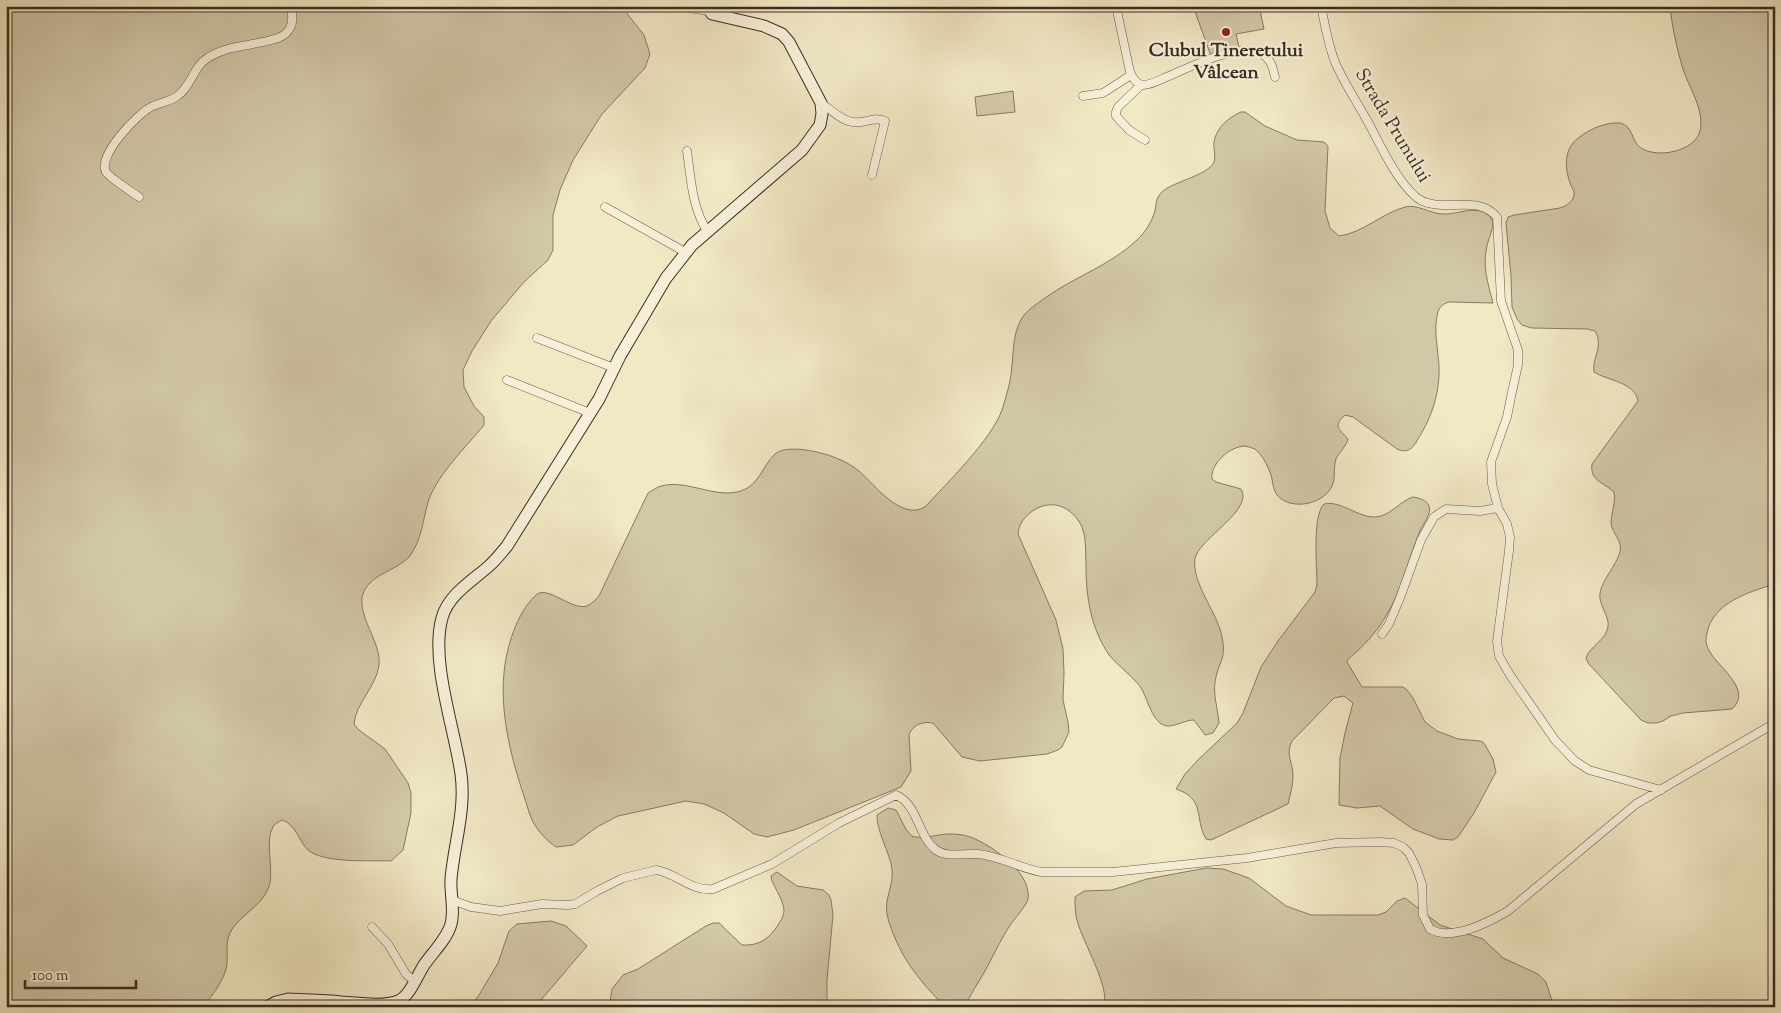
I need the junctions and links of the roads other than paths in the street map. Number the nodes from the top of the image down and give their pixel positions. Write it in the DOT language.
graph roads {
  1 [pos="291,6"];
  2 [pos="676,6"];
  3 [pos="1116,6"];
  4 [pos="1321,6"];
  5 [pos="708,9"];
  6 [pos="1131,75"];
  7 [pos="1275,77"];
  8 [pos="1141,85"];
  9 [pos="1083,96"];
  10 [pos="821,103"];
  11 [pos="1145,140"];
  12 [pos="687,151"];
  13 [pos="872,175"];
  14 [pos="139,197"];
  15 [pos="605,207"];
  16 [pos="707,232"];
  17 [pos="685,252"];
  18 [pos="536,338"];
  19 [pos="614,368"];
  20 [pos="507,380"];
  21 [pos="590,413"];
  22 [pos="1498,508"];
  23 [pos="1382,634"];
  24 [pos="1775,723"];
  25 [pos="1661,790"];
  26 [pos="452,900"];
  27 [pos="372,927"];
  28 [pos="414,982"];
  29 [pos="267,1007"];
  1 -- 14 [label="street"];
  2 -- 5 [label="street"];
  3 -- 6 [label="street"];
  4 -- 22 [label="street, Strada Prunului"];
  5 -- 10 [label="street"];
  6 -- 8 [label="street"];
  6 -- 9 [label="street"];
  7 -- 8 [label="street"];
  8 -- 11 [label="street"];
  10 -- 13 [label="street"];
  10 -- 16 [label="street"];
  12 -- 16 [label="street"];
  15 -- 17 [label="street"];
  16 -- 17 [label="street"];
  17 -- 19 [label="street"];
  18 -- 19 [label="street"];
  19 -- 21 [label="street"];
  20 -- 21 [label="street"];
  21 -- 26 [label="street"];
  22 -- 23 [label="street"];
  22 -- 25 [label="street, Strada Prunului"];
  24 -- 25 [label="street"];
  25 -- 26 [label="street"];
  26 -- 28 [label="street"];
  27 -- 28 [label="street"];
  28 -- 29 [label="street"];
}
